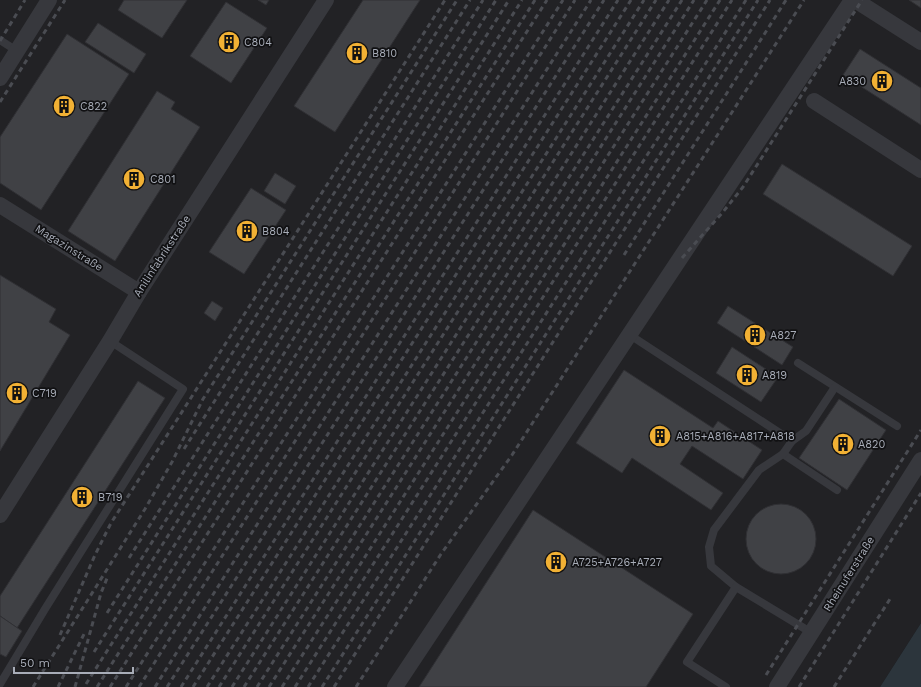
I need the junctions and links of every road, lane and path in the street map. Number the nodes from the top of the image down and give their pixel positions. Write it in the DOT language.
graph roads {
  1 [pos="49,0"];
  2 [pos="326,0"];
  3 [pos="854,0"];
  4 [pos="0,40"];
  5 [pos="921,42"];
  6 [pos="17,51"];
  7 [pos="0,78"];
  8 [pos="814,101"];
  9 [pos="921,170"];
  10 [pos="0,205"];
  11 [pos="139,292"];
  12 [pos="636,339"];
  13 [pos="110,341"];
  14 [pos="798,363"];
  15 [pos="835,387"];
  16 [pos="897,426"];
  17 [pos="792,441"];
  18 [pos="782,454"];
  19 [pos="921,460"];
  20 [pos="837,490"];
  21 [pos="0,514"];
  22 [pos="736,587"];
  23 [pos="812,633"];
  24 [pos="0,684"];
  25 [pos="395,687"];
  26 [pos="726,687"];
  27 [pos="777,687"];
  1 -- 6 [label="street"];
  2 -- 11 [label="street, Anilinfabrikstraße"];
  3 -- 5 [label="street"];
  3 -- 25 [label="street"];
  4 -- 6 [label="lane"];
  6 -- 7 [label="street"];
  8 -- 9 [label="street"];
  10 -- 11 [label="street, Magazinstraße"];
  11 -- 13 [label="street, Anilinfabrikstraße"];
  12 -- 17 [label="lane"];
  13 -- 21 [label="street, Anilinfabrikstraße"];
  13 -- 24 [label="lane"];
  14 -- 15 [label="lane"];
  15 -- 16 [label="lane"];
  15 -- 17 [label="lane"];
  17 -- 18 [label="lane"];
  18 -- 20 [label="lane"];
  18 -- 22 [label="lane"];
  19 -- 23 [label="street, Rheinuferstraße"];
  22 -- 23 [label="lane"];
  22 -- 26 [label="lane"];
  23 -- 27 [label="street, Rheinuferstraße"];
}
